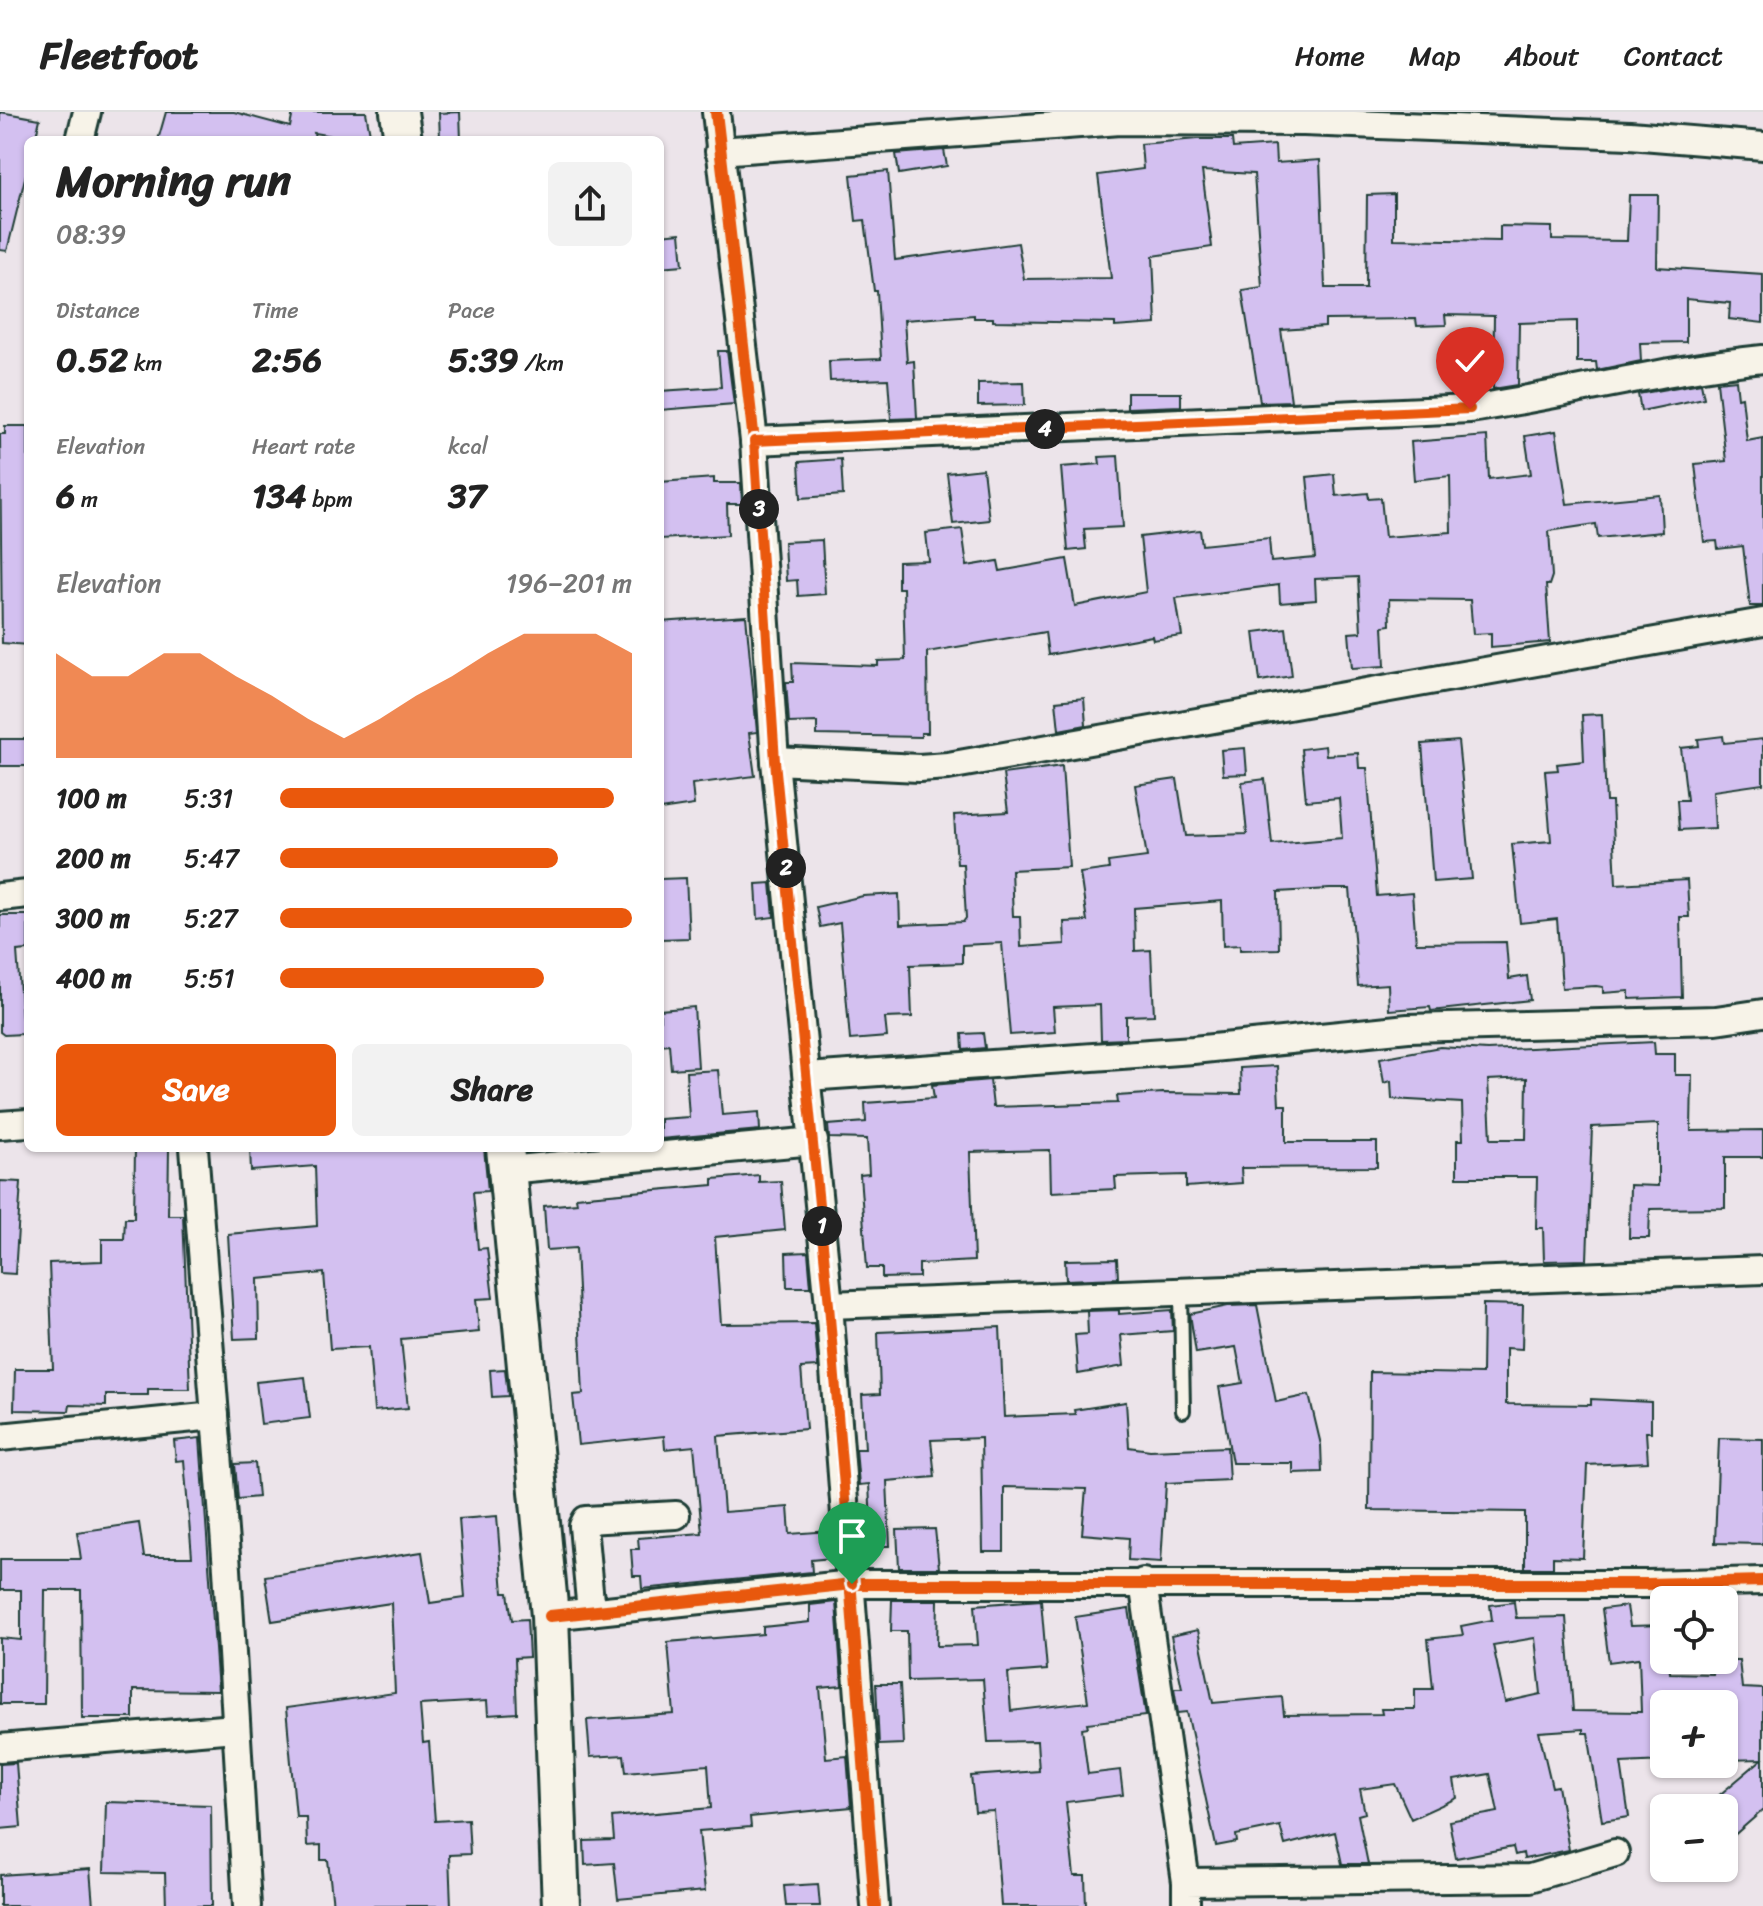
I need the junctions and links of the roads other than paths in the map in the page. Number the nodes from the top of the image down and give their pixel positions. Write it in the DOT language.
graph roads {
  1 [pos="87,112"];
  2 [pos="399,112"];
  3 [pos="716,112"];
  4 [pos="81,136"];
  5 [pos="402,136"];
  6 [pos="1763,146"];
  7 [pos="719,151"];
  8 [pos="1763,359"];
  9 [pos="754,441"];
  10 [pos="1763,622"];
  11 [pos="775,761"];
  12 [pos="24,894"];
  13 [pos="0,897"];
  14 [pos="1763,1013"];
  15 [pos="807,1077"];
  16 [pos="24,1123"];
  17 [pos="0,1125"];
  18 [pos="814,1141"];
  19 [pos="664,1150"];
  20 [pos="194,1152"];
  21 [pos="626,1152"];
  22 [pos="506,1159"];
  23 [pos="1763,1270"];
  24 [pos="1181,1291"];
  25 [pos="829,1305"];
  26 [pos="1183,1411"];
  27 [pos="215,1416"];
  28 [pos="0,1437"];
  29 [pos="676,1515"];
  30 [pos="1763,1581"];
  31 [pos="1143,1582"];
  32 [pos="852,1584"];
  33 [pos="591,1612"];
  34 [pos="550,1616"];
  35 [pos="235,1728"];
  36 [pos="0,1748"];
  37 [pos="1615,1853"];
  38 [pos="1186,1894"];
  39 [pos="247,1906"];
  40 [pos="561,1906"];
  41 [pos="875,1906"];
  1 -- 4 [label="street"];
  2 -- 5 [label="street"];
  3 -- 7 [label="street"];
  6 -- 7 [label="street"];
  7 -- 9 [label="street"];
  8 -- 9 [label="street"];
  9 -- 11 [label="street"];
  10 -- 11 [label="street"];
  11 -- 15 [label="street"];
  12 -- 13 [label="street"];
  14 -- 15 [label="street"];
  15 -- 18 [label="street"];
  16 -- 17 [label="street"];
  18 -- 19 [label="street"];
  18 -- 25 [label="street"];
  20 -- 27 [label="street"];
  21 -- 22 [label="street"];
  22 -- 34 [label="street"];
  23 -- 24 [label="street"];
  24 -- 25 [label="street"];
  24 -- 26 [label="lane"];
  25 -- 32 [label="street"];
  27 -- 28 [label="street"];
  27 -- 35 [label="street"];
  29 -- 33 [label="street"];
  30 -- 31 [label="street"];
  31 -- 32 [label="street"];
  31 -- 38 [label="street"];
  32 -- 33 [label="street"];
  32 -- 41 [label="street"];
  33 -- 34 [label="street"];
  34 -- 40 [label="street"];
  35 -- 36 [label="street"];
  35 -- 39 [label="street"];
  37 -- 38 [label="street"];
}
